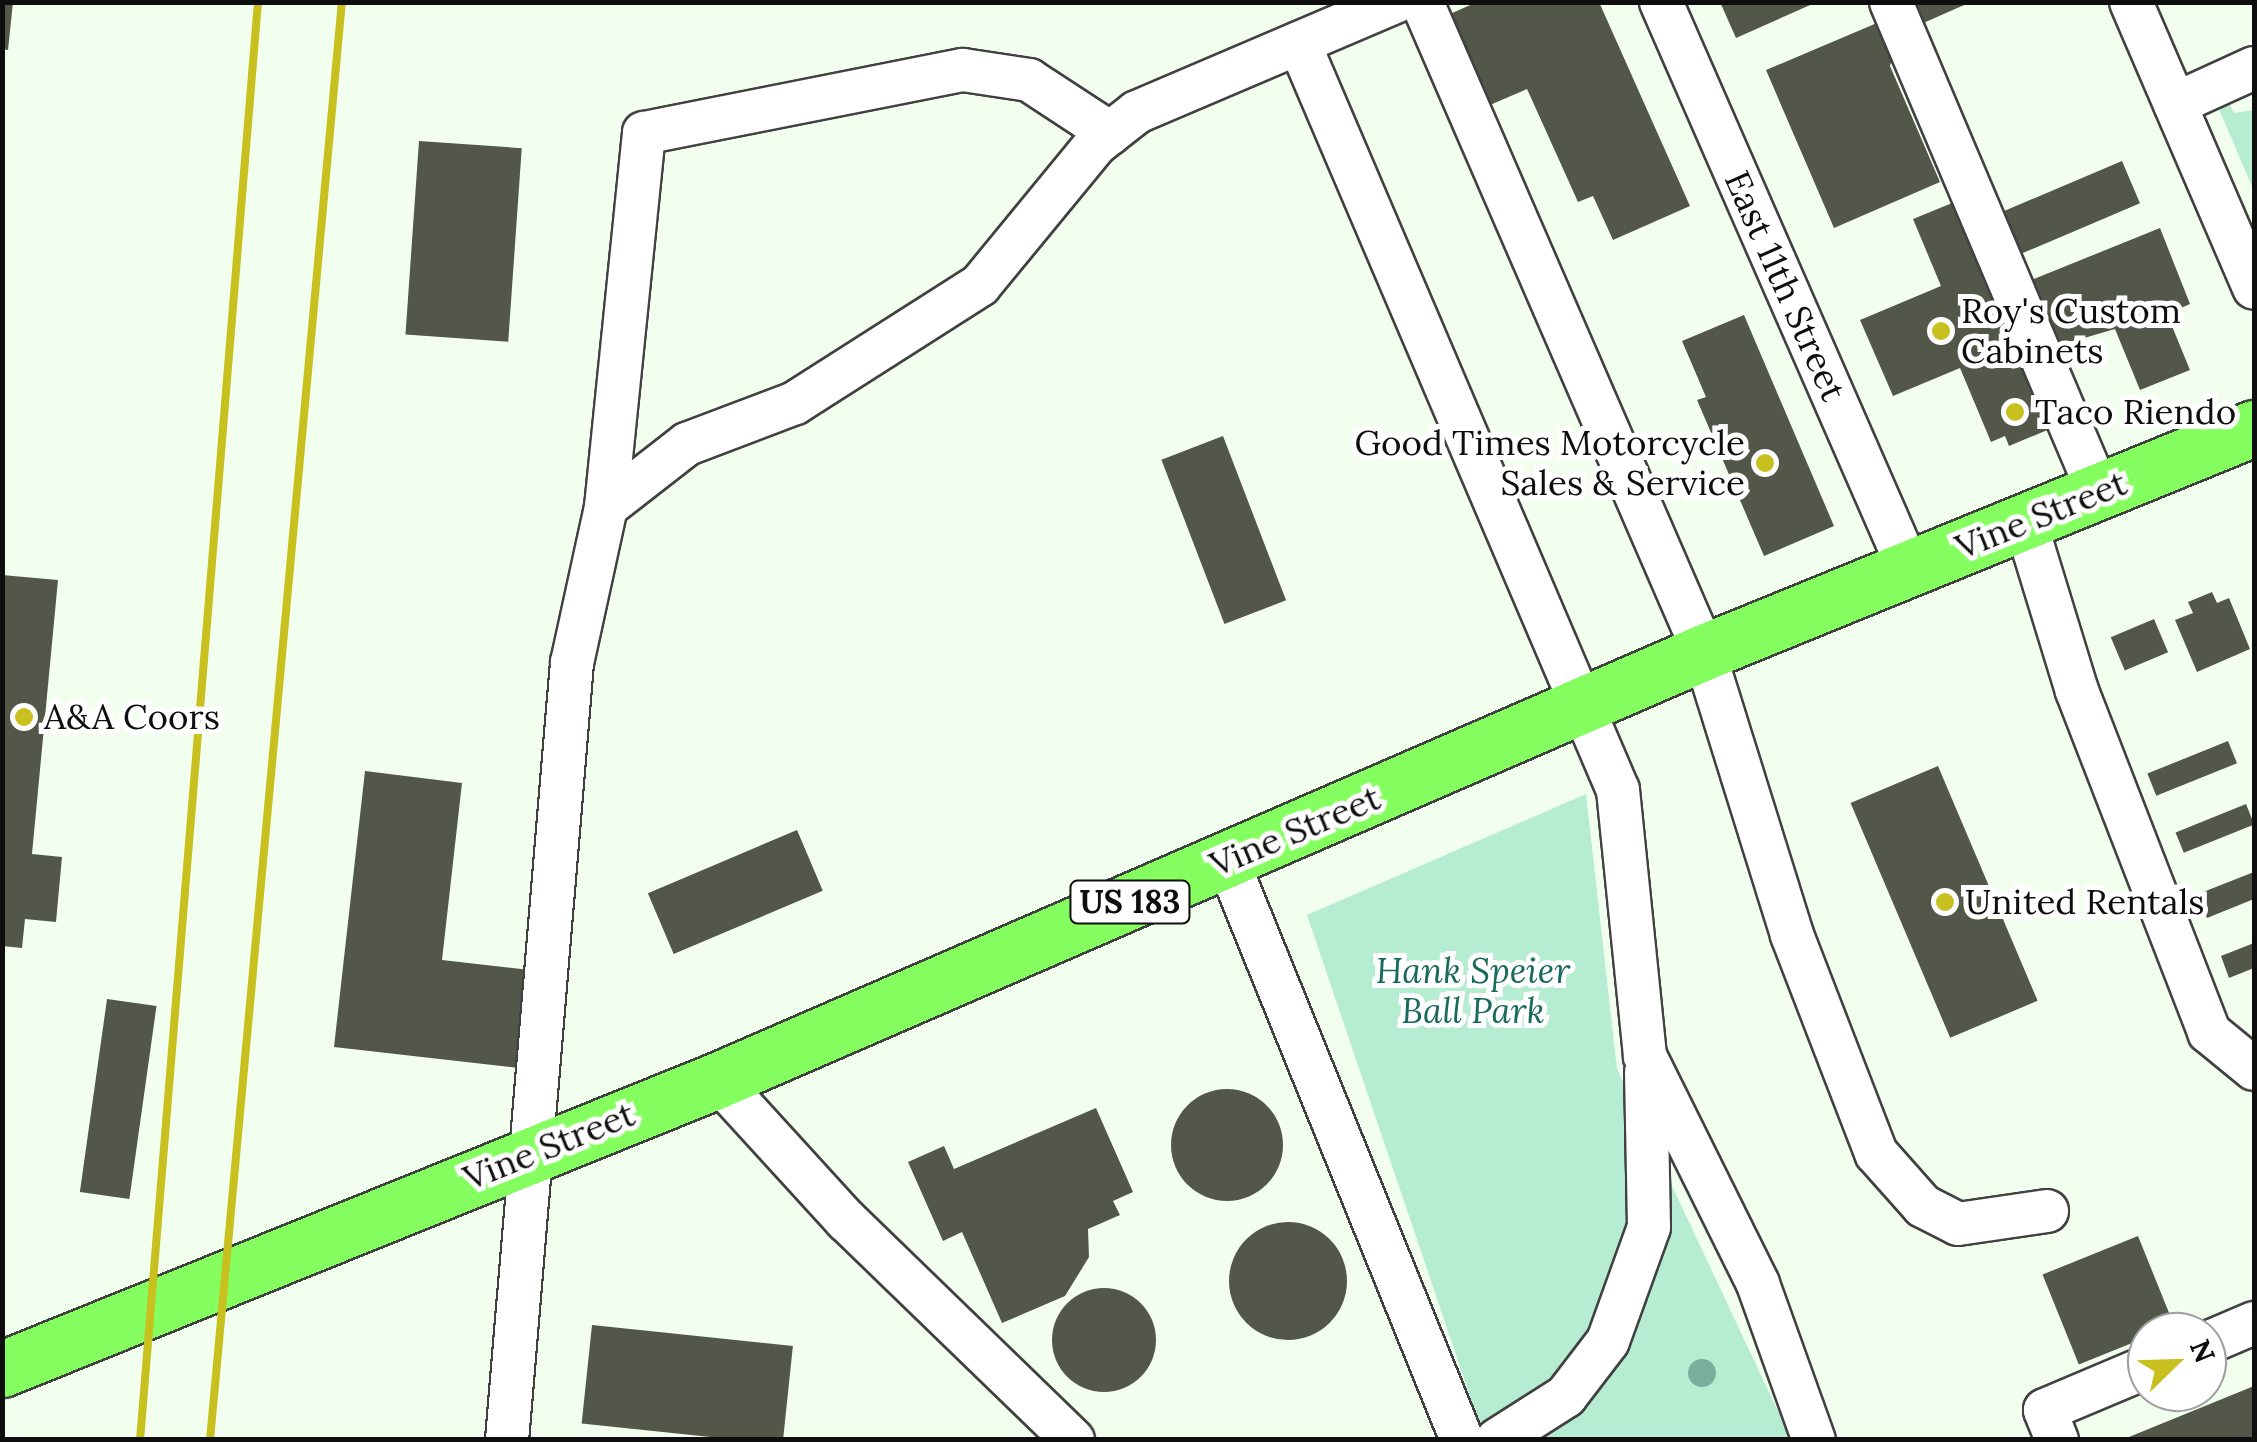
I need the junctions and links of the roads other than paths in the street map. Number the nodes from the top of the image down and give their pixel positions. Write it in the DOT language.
graph roads {
  1 [pos="1395,2"];
  2 [pos="1422,2"];
  3 [pos="1661,2"];
  4 [pos="1891,2"];
  5 [pos="2131,2"];
  6 [pos="1299,43"];
  7 [pos="2254,68"];
  8 [pos="2175,104"];
  9 [pos="1110,133"];
  10 [pos="2254,288"];
  11 [pos="2254,428"];
  12 [pos="2098,492"];
  13 [pos="606,508"];
  14 [pos="2025,521"];
  15 [pos="1909,569"];
  16 [pos="1704,652"];
  17 [pos="1584,705"];
  18 [pos="1227,860"];
  19 [pos="1646,1056"];
  20 [pos="2254,1068"];
  21 [pos="718,1080"];
  22 [pos="530,1152"];
  23 [pos="2046,1211"];
  24 [pos="2254,1323"];
  25 [pos="2227,1334"];
  26 [pos="2,1369"];
  27 [pos="2127,1376"];
  28 [pos="507,1440"];
  29 [pos="1073,1440"];
  30 [pos="1462,1440"];
  31 [pos="1496,1440"];
  32 [pos="1814,1440"];
  33 [pos="2056,1440"];
  1 -- 6 [label="street"];
  2 -- 16 [label="street"];
  3 -- 15 [label="street, East 11th Street"];
  4 -- 12 [label="street"];
  5 -- 8 [label="street"];
  6 -- 9 [label="street"];
  6 -- 17 [label="street"];
  7 -- 8 [label="street"];
  8 -- 10 [label="street"];
  9 -- 13 [label="street"];
  9 -- 13 [label="street"];
  11 -- 12 [label="main road, Vine Street / US 183"];
  12 -- 14 [label="main road, Vine Street / US 183"];
  13 -- 22 [label="street"];
  14 -- 15 [label="main road, Vine Street / US 183"];
  14 -- 20 [label="street"];
  15 -- 16 [label="main road, Vine Street / US 183"];
  16 -- 17 [label="main road, Vine Street / US 183"];
  16 -- 23 [label="street"];
  17 -- 18 [label="main road, Vine Street / US 183"];
  17 -- 19 [label="street"];
  18 -- 21 [label="main road, Vine Street / US 183"];
  18 -- 30 [label="street"];
  19 -- 31 [label="street"];
  19 -- 32 [label="street"];
  21 -- 22 [label="main road, Vine Street / US 183"];
  21 -- 29 [label="street"];
  22 -- 26 [label="main road, Vine Street / US 183"];
  22 -- 28 [label="street"];
  24 -- 25 [label="street"];
  27 -- 33 [label="street"];
}
